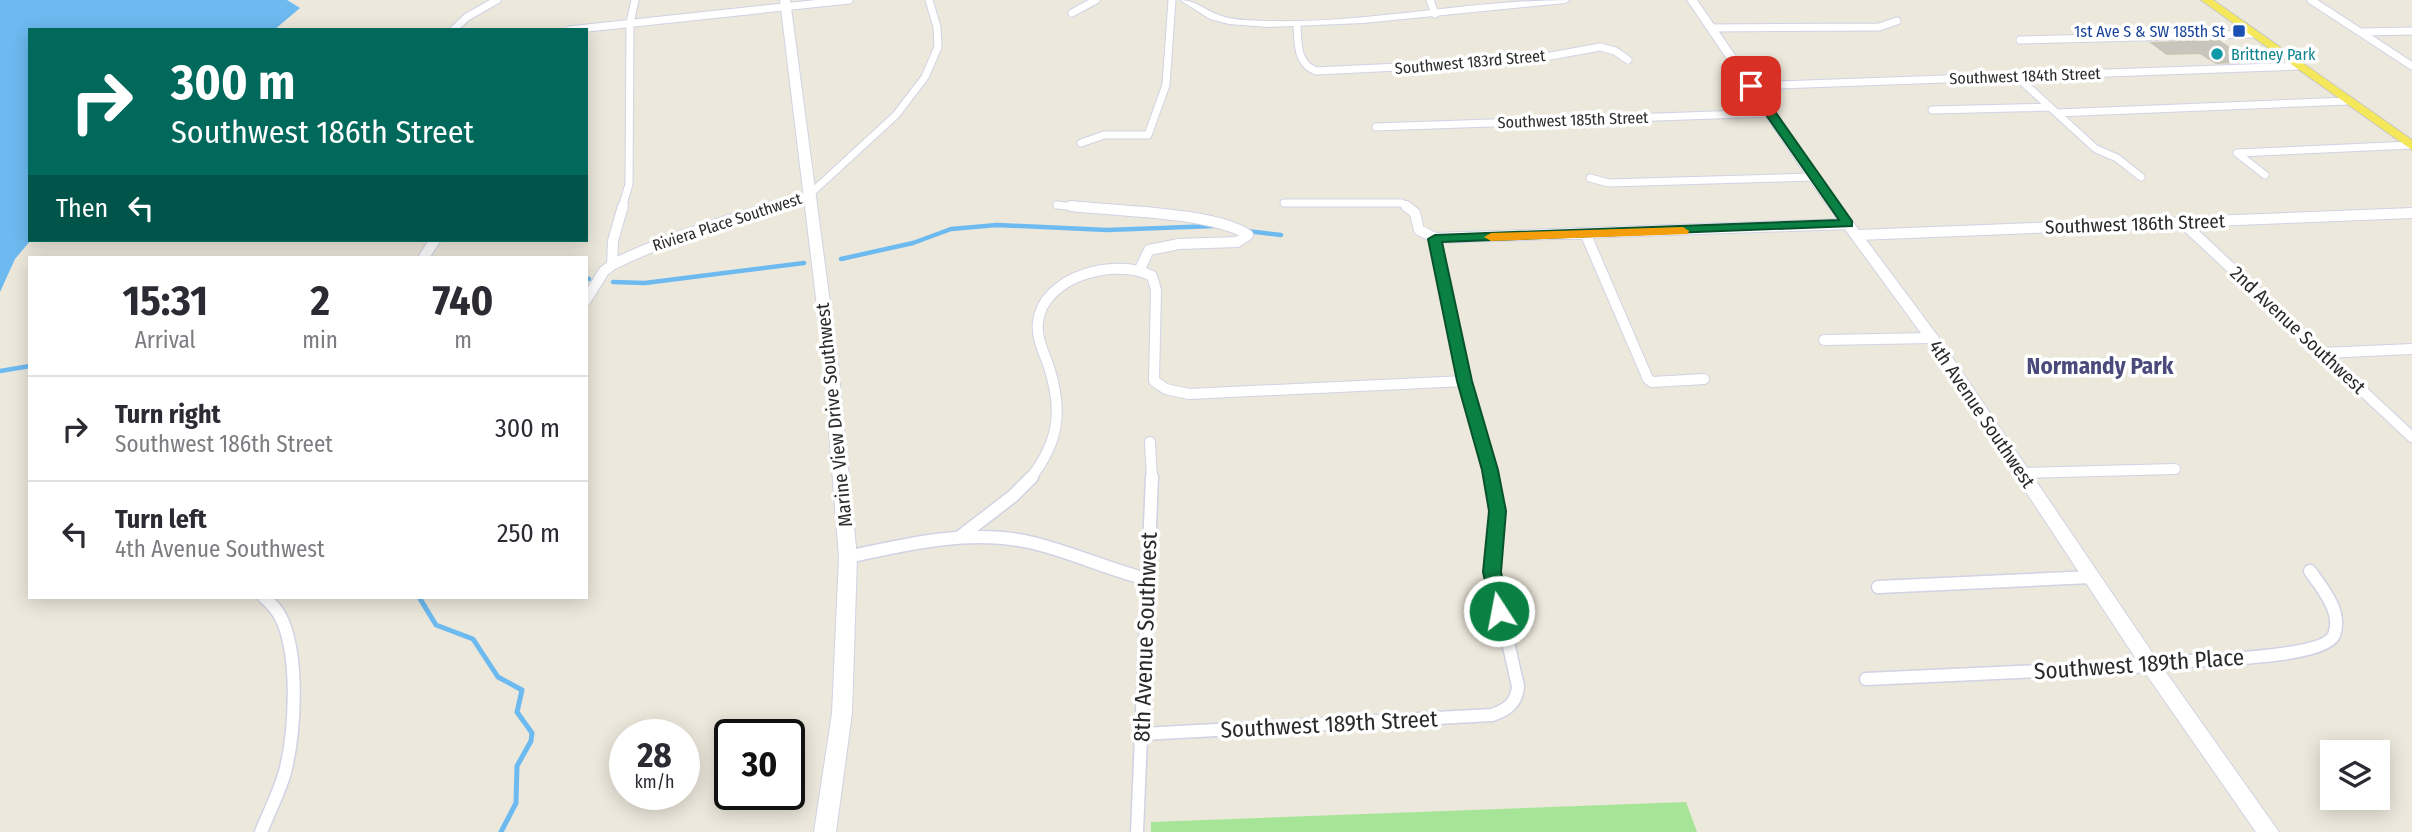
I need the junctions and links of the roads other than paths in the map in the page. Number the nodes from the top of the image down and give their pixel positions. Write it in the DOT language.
graph roads {
  1 [pos="497,0"];
  2 [pos="635,0"];
  3 [pos="849,0"];
  4 [pos="929,0"];
  5 [pos="1096,0"];
  6 [pos="1172,0"];
  7 [pos="1185,0"];
  8 [pos="1430,0"];
  9 [pos="1565,0"];
  10 [pos="1692,0"];
  11 [pos="2206,0"];
  12 [pos="2311,0"];
  13 [pos="785,4"];
  14 [pos="1072,13"];
  15 [pos="1434,14"];
  16 [pos="1897,21"];
  17 [pos="630,23"];
  18 [pos="1297,24"];
  19 [pos="455,28"];
  20 [pos="586,28"];
  21 [pos="1711,28"];
  22 [pos="2412,31"];
  23 [pos="2363,32"];
  24 [pos="2253,34"];
  25 [pos="2021,40"];
  26 [pos="1628,60"];
  27 [pos="2299,66"];
  28 [pos="2412,66"];
  29 [pos="2016,76"];
  30 [pos="1751,86"];
  31 [pos="2348,101"];
  32 [pos="2049,107"];
  33 [pos="1932,110"];
  34 [pos="1770,113"];
  35 [pos="2057,113"];
  36 [pos="1376,127"];
  37 [pos="1081,144"];
  38 [pos="2412,146"];
  39 [pos="2265,175"];
  40 [pos="1813,177"];
  41 [pos="2141,177"];
  42 [pos="1590,178"];
  43 [pos="809,195"];
  44 [pos="1284,203"];
  45 [pos="1057,205"];
  46 [pos="2412,213"];
  47 [pos="2183,223"];
  48 [pos="1853,229"];
  49 [pos="1586,235"];
  50 [pos="1435,239"];
  51 [pos="612,265"];
  52 [pos="1140,269"];
  53 [pos="588,297"];
  54 [pos="1932,338"];
  55 [pos="1824,340"];
  56 [pos="2412,349"];
  57 [pos="2322,353"];
  58 [pos="1704,379"];
  59 [pos="1465,381"];
  60 [pos="2412,438"];
  61 [pos="1150,442"];
  62 [pos="2175,469"];
  63 [pos="2022,473"];
  64 [pos="961,536"];
  65 [pos="848,557"];
  66 [pos="2310,571"];
  67 [pos="2091,577"];
  68 [pos="1147,579"];
  69 [pos="1878,587"];
  70 [pos="266,599"];
  71 [pos="2151,666"];
  72 [pos="1866,679"];
  73 [pos="1142,734"];
  74 [pos="261,832"];
  75 [pos="825,832"];
  76 [pos="1137,832"];
  77 [pos="2268,832"];
  1 -- 19 [label="street"];
  2 -- 17 [label="street"];
  3 -- 13 [label="street"];
  4 -- 43 [label="street, Riviera Place Southwest"];
  5 -- 14 [label="street"];
  6 -- 37 [label="street"];
  7 -- 18 [label="street"];
  8 -- 15 [label="street"];
  9 -- 15 [label="street"];
  10 -- 21 [label="street, 4th Avenue Southwest"];
  11 -- 24 [label="main road"];
  12 -- 23 [label="street"];
  13 -- 17 [label="street"];
  13 -- 43 [label="street, Marine View Drive Southwest"];
  15 -- 18 [label="street"];
  16 -- 21 [label="street"];
  17 -- 20 [label="street"];
  17 -- 51 [label="street"];
  18 -- 26 [label="street, Southwest 183rd Street"];
  21 -- 30 [label="street, 4th Avenue Southwest"];
  22 -- 23 [label="street"];
  23 -- 28 [label="street"];
  24 -- 25 [label="street"];
  24 -- 27 [label="main road"];
  27 -- 29 [label="street, Southwest 184th Street"];
  27 -- 31 [label="main road"];
  29 -- 30 [label="street, Southwest 184th Street"];
  29 -- 32 [label="street"];
  30 -- 34 [label="street, 4th Avenue Southwest"];
  31 -- 35 [label="street"];
  31 -- 38 [label="main road"];
  32 -- 33 [label="street"];
  32 -- 35 [label="street"];
  34 -- 36 [label="street, Southwest 185th Street"];
  34 -- 40 [label="street, 4th Avenue Southwest"];
  35 -- 41 [label="street"];
  38 -- 39 [label="street"];
  40 -- 42 [label="street"];
  40 -- 48 [label="street, 4th Avenue Southwest"];
  43 -- 51 [label="street, Riviera Place Southwest"];
  43 -- 65 [label="street, Marine View Drive Southwest"];
  44 -- 50 [label="street"];
  45 -- 52 [label="street"];
  46 -- 47 [label="street, Southwest 186th Street"];
  47 -- 48 [label="street, Southwest 186th Street"];
  47 -- 57 [label="street, 2nd Avenue Southwest"];
  48 -- 49 [label="street, Southwest 186th Street"];
  48 -- 54 [label="street, 4th Avenue Southwest"];
  49 -- 50 [label="street, Southwest 186th Street"];
  49 -- 58 [label="street"];
  50 -- 59 [label="street"];
  51 -- 53 [label="street"];
  52 -- 59 [label="street"];
  52 -- 64 [label="street"];
  54 -- 55 [label="street"];
  54 -- 63 [label="street, 4th Avenue Southwest"];
  56 -- 57 [label="street"];
  57 -- 60 [label="street, 2nd Avenue Southwest"];
  59 -- 73 [label="street, Southwest 189th Street"];
  61 -- 68 [label="street, 8th Avenue Southwest"];
  62 -- 63 [label="street"];
  63 -- 67 [label="street, 4th Avenue Southwest"];
  64 -- 65 [label="street"];
  64 -- 68 [label="street"];
  65 -- 75 [label="street, Marine View Drive Southwest"];
  66 -- 71 [label="street, Southwest 189th Place"];
  67 -- 69 [label="street"];
  67 -- 71 [label="street, 4th Avenue Southwest"];
  68 -- 73 [label="street, 8th Avenue Southwest"];
  70 -- 74 [label="street"];
  71 -- 72 [label="street, Southwest 189th Place"];
  71 -- 77 [label="street, 4th Avenue Southwest"];
  73 -- 76 [label="street, 8th Avenue Southwest"];
}
